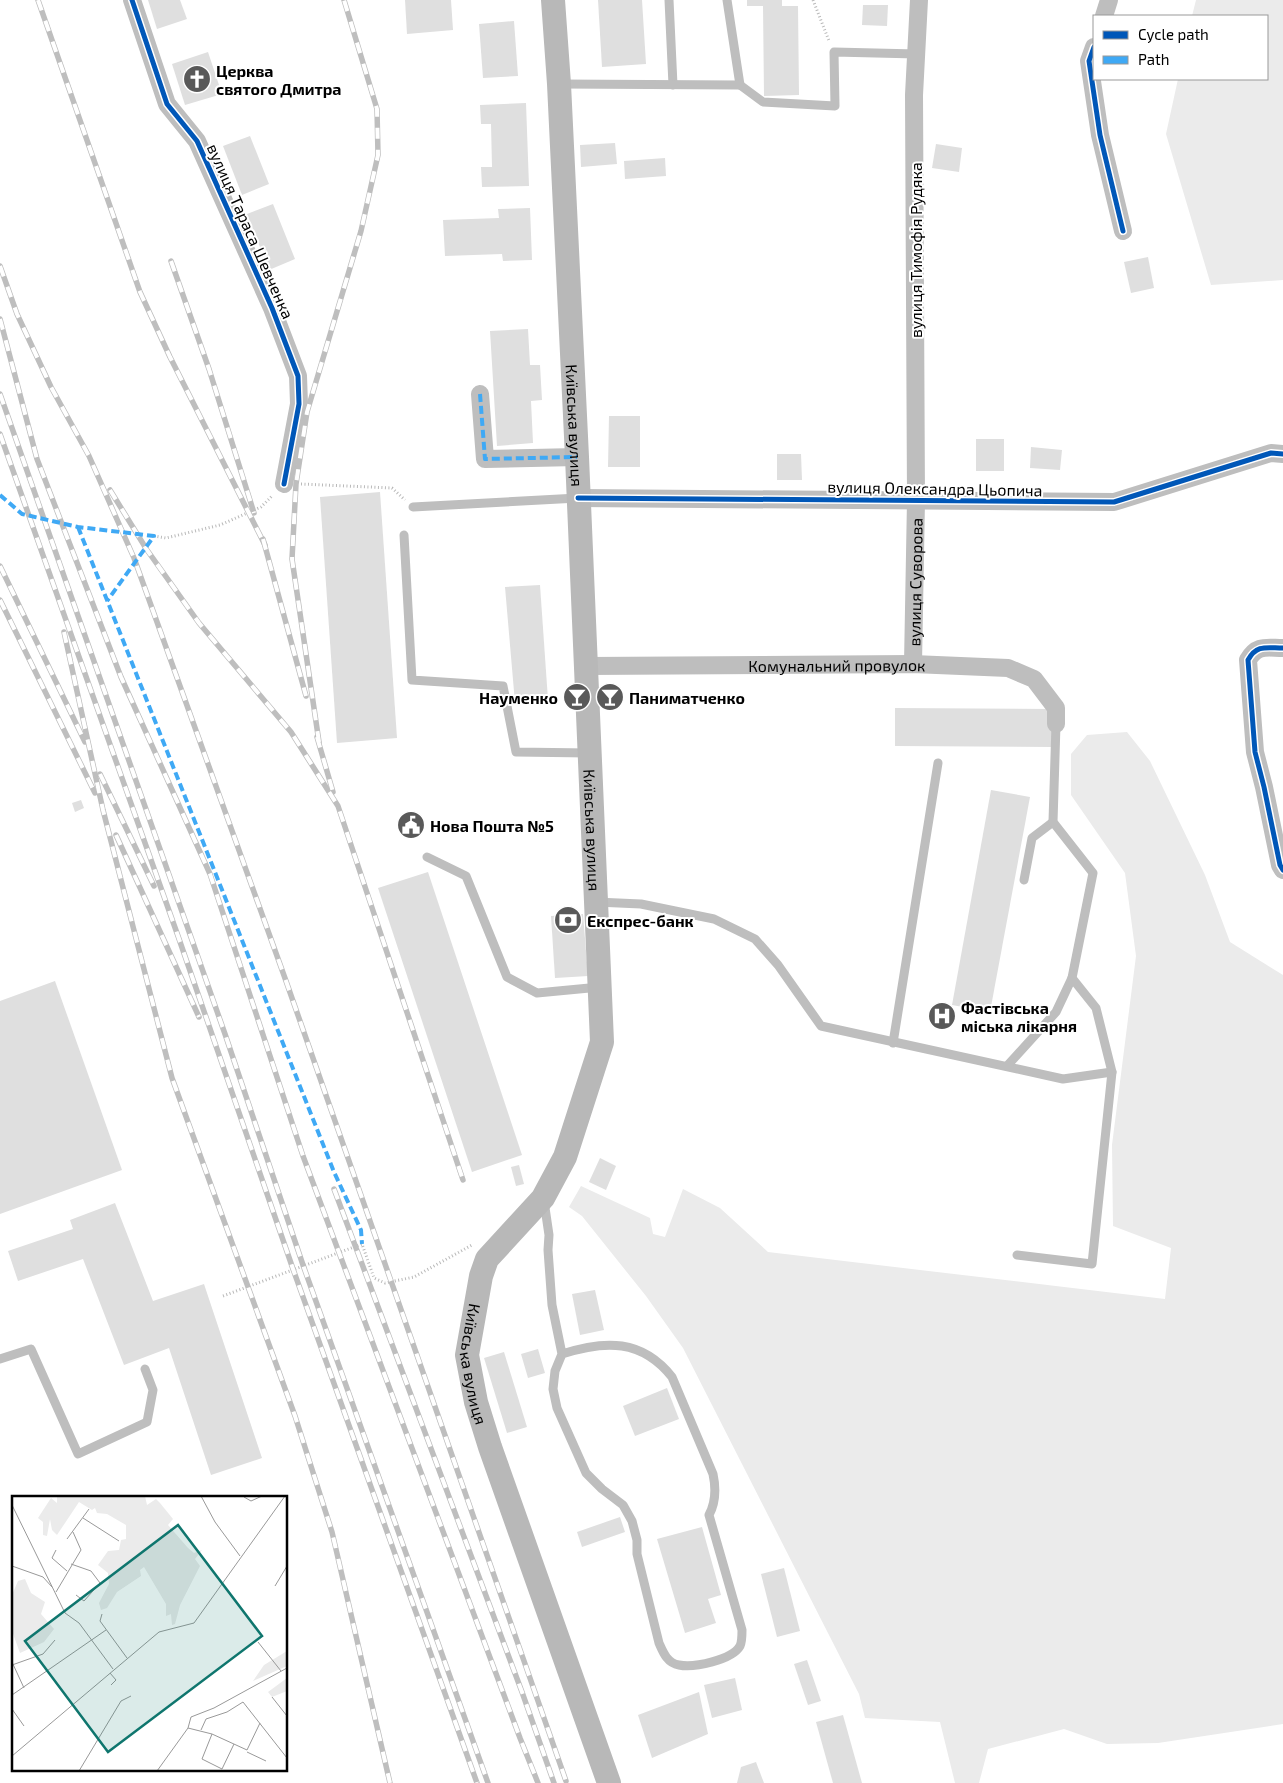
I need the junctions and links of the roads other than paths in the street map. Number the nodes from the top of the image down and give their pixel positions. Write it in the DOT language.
graph roads {
  1 [pos="132,0"];
  2 [pos="553,0"];
  3 [pos="669,0"];
  4 [pos="727,0"];
  5 [pos="919,0"];
  6 [pos="1109,0"];
  7 [pos="1104,15"];
  8 [pos="1093,50"];
  9 [pos="917,54"];
  10 [pos="559,84"];
  11 [pos="673,85"];
  12 [pos="740,85"];
  13 [pos="1123,231"];
  14 [pos="480,394"];
  15 [pos="1283,454"];
  16 [pos="577,458"];
  17 [pos="284,484"];
  18 [pos="578,498"];
  19 [pos="916,500"];
  20 [pos="413,507"];
  21 [pos="404,535"];
  22 [pos="1283,648"];
  23 [pos="914,664"];
  24 [pos="586,666"];
  25 [pos="1056,724"];
  26 [pos="590,753"];
  27 [pos="938,763"];
  28 [pos="1052,822"];
  29 [pos="427,857"];
  30 [pos="1283,870"];
  31 [pos="1024,880"];
  32 [pos="596,902"];
  33 [pos="1072,978"];
  34 [pos="600,987"];
  35 [pos="893,1043"];
  36 [pos="1007,1066"];
  37 [pos="1112,1072"];
  38 [pos="543,1198"];
  39 [pos="1017,1255"];
  40 [pos="562,1354"];
  41 [pos="0,1359"];
  42 [pos="145,1369"];
  43 [pos="609,1783"];
  1 -- 17 [label="street, вулиця Тараса Шевченка"];
  2 -- 10 [label="main road, Київська вулиця"];
  3 -- 11 [label="lane"];
  4 -- 12 [label="lane"];
  5 -- 9 [label="street, вулиця Тимофія Рудяка"];
  6 -- 7 [label="street"];
  8 -- 13 [label="street"];
  9 -- 12 [label="lane"];
  9 -- 19 [label="street, вулиця Тимофія Рудяка"];
  10 -- 11 [label="lane"];
  10 -- 16 [label="main road, Київська вулиця"];
  11 -- 12 [label="lane"];
  14 -- 16 [label="street"];
  15 -- 19 [label="street, вулиця Олександра Цьопича"];
  16 -- 18 [label="main road, Київська вулиця"];
  18 -- 19 [label="street, вулиця Олександра Цьопича"];
  18 -- 20 [label="lane"];
  18 -- 24 [label="main road, Київська вулиця"];
  19 -- 23 [label="street, вулиця Суворова"];
  21 -- 26 [label="lane"];
  22 -- 30 [label="street"];
  23 -- 24 [label="street, Комунальний провулок"];
  23 -- 25 [label="street, Комунальний провулок"];
  24 -- 26 [label="main road, Київська вулиця"];
  25 -- 28 [label="lane"];
  26 -- 32 [label="main road, Київська вулиця"];
  27 -- 35 [label="lane"];
  28 -- 31 [label="lane"];
  28 -- 33 [label="lane"];
  29 -- 34 [label="lane"];
  32 -- 34 [label="main road, Київська вулиця"];
  32 -- 35 [label="lane"];
  33 -- 36 [label="lane"];
  33 -- 37 [label="lane"];
  34 -- 38 [label="main road, Київська вулиця"];
  35 -- 36 [label="lane"];
  36 -- 37 [label="lane"];
  37 -- 39 [label="lane"];
  38 -- 40 [label="lane"];
  38 -- 43 [label="main road, Київська вулиця"];
  40 -- 40 [label="lane"];
  41 -- 42 [label="lane"];
}
